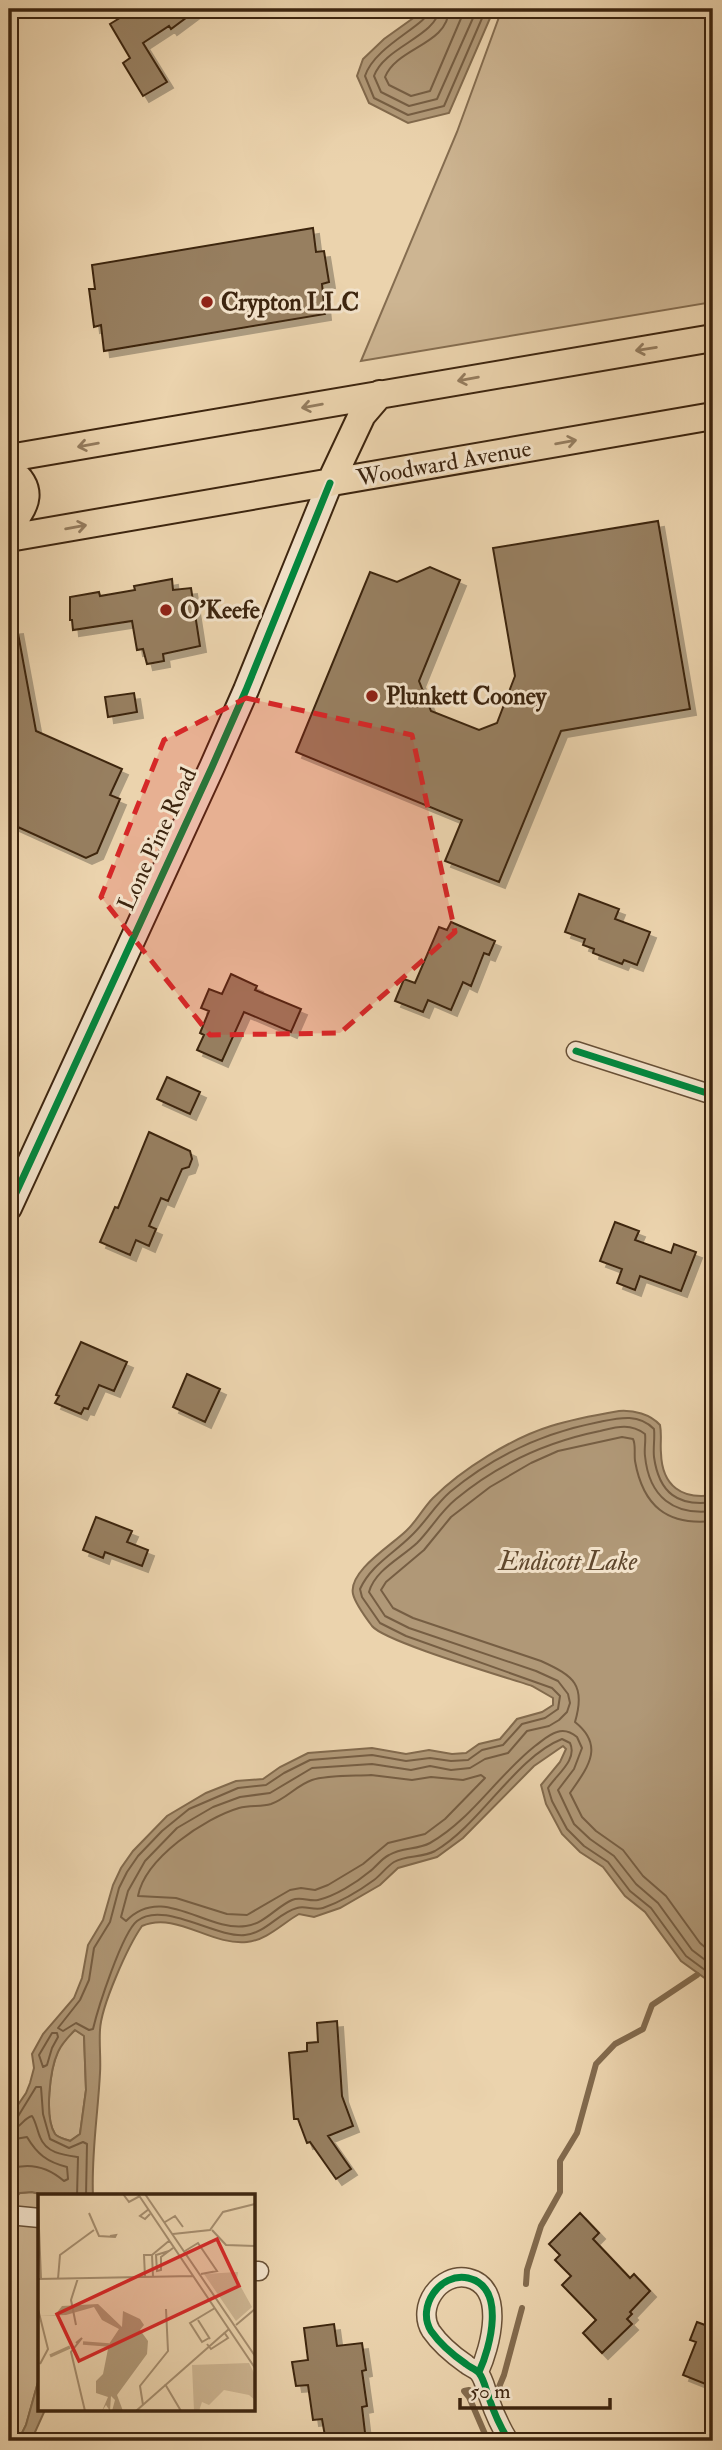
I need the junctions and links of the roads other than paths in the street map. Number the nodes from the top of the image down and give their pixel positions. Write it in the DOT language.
graph roads {
  1 [pos="713,338"];
  2 [pos="380,394"];
  3 [pos="713,416"];
  4 [pos="9,458"];
  5 [pos="9,469"];
  6 [pos="330,483"];
  7 [pos="9,526"];
  8 [pos="9,538"];
  9 [pos="576,1051"];
  10 [pos="713,1095"];
  11 [pos="9,1208"];
  12 [pos="11,2215"];
  13 [pos="38,2218"];
  14 [pos="479,2372"];
  15 [pos="509,2441"];
  1 -- 2 [label="main road, one-way"];
  2 -- 4 [label="main road, one-way"];
  2 -- 6 [label="main road"];
  6 -- 3 [label="main road, Woodward Avenue, one-way"];
  5 -- 7 [label="main road"];
  8 -- 6 [label="main road, Woodward Avenue, one-way"];
  6 -- 11 [label="street, Lone Pine Road"];
  9 -- 10 [label="street"];
  12 -- 13 [label="street"];
  14 -- 14 [label="street"];
  14 -- 15 [label="street"];
}
